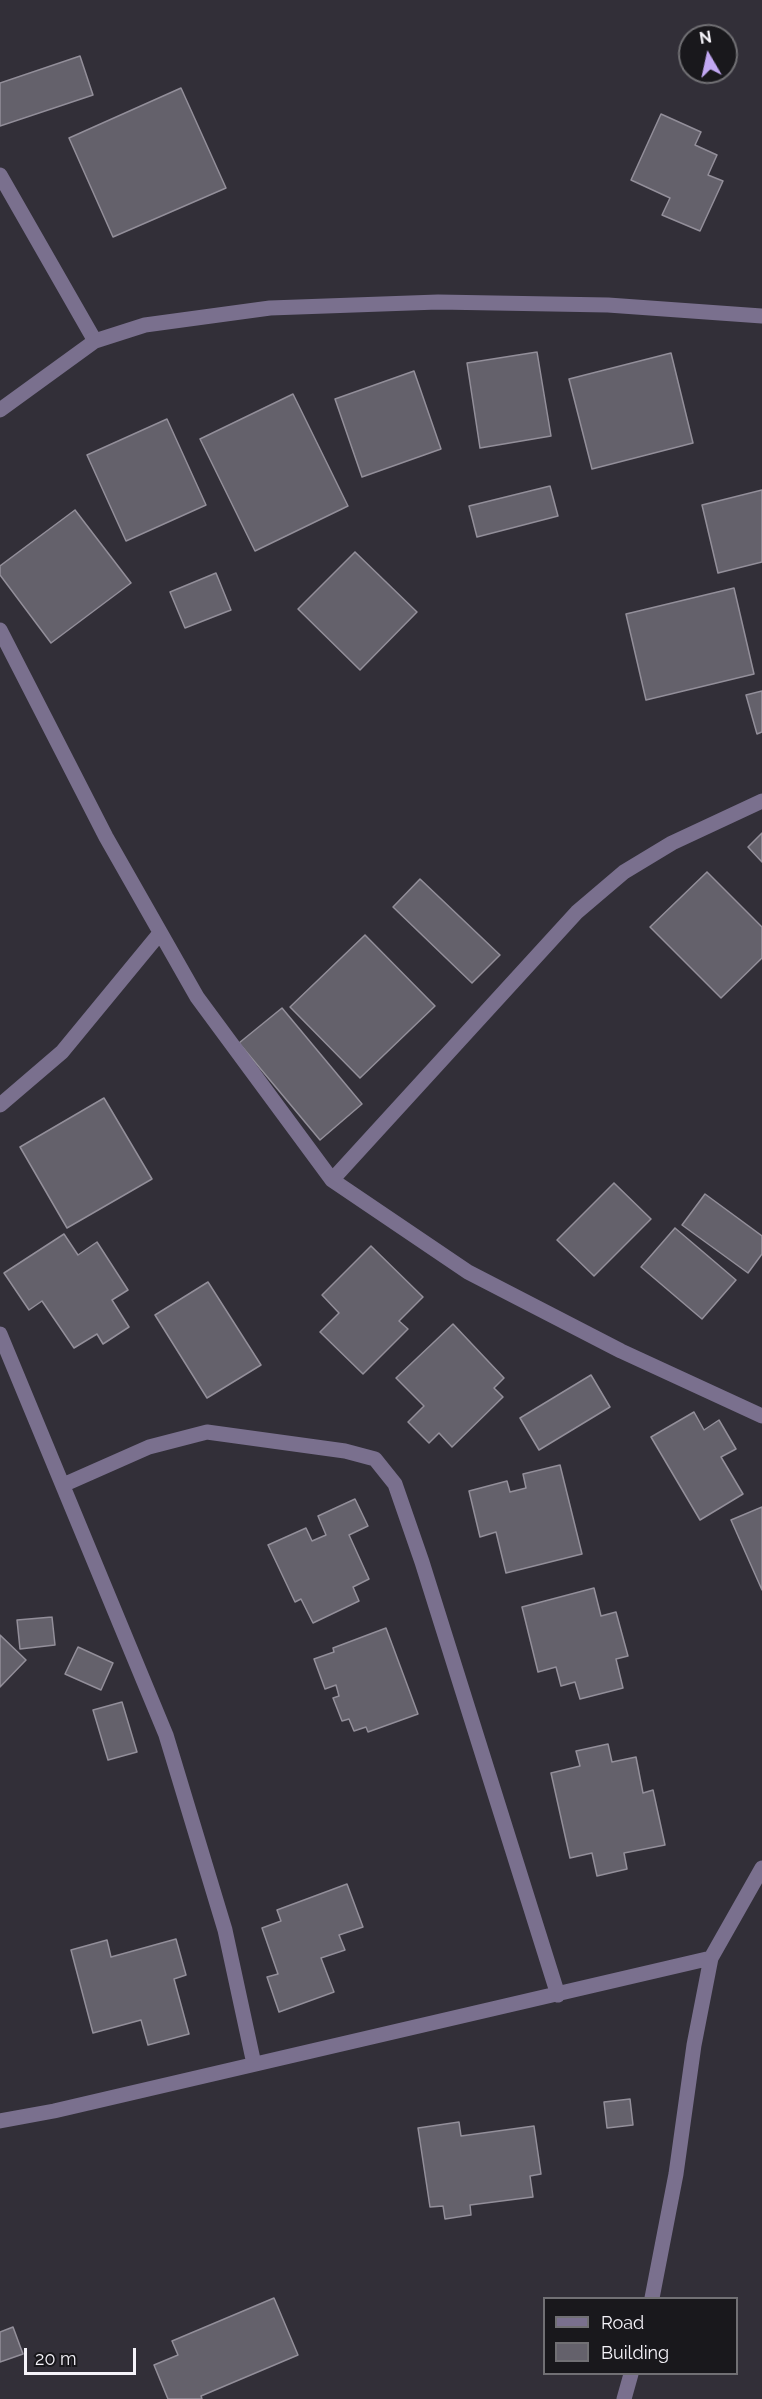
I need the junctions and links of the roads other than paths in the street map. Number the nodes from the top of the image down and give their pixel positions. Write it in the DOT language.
graph roads {
  1 [pos="0,176"];
  2 [pos="762,316"];
  3 [pos="95,341"];
  4 [pos="0,410"];
  5 [pos="0,630"];
  6 [pos="762,801"];
  7 [pos="160,933"];
  8 [pos="0,1105"];
  9 [pos="332,1180"];
  10 [pos="0,1334"];
  11 [pos="762,1416"];
  12 [pos="63,1485"];
  13 [pos="762,1868"];
  14 [pos="711,1958"];
  15 [pos="558,1995"];
  16 [pos="254,2064"];
  17 [pos="0,2121"];
  18 [pos="652,2297"];
  19 [pos="631,2375"];
  20 [pos="624,2399"];
  1 -- 3 [label="street"];
  2 -- 3 [label="street"];
  3 -- 4 [label="street"];
  5 -- 7 [label="street"];
  6 -- 9 [label="street"];
  7 -- 8 [label="street"];
  7 -- 9 [label="street"];
  9 -- 11 [label="street"];
  10 -- 12 [label="street"];
  12 -- 15 [label="street"];
  12 -- 16 [label="street"];
  13 -- 14 [label="street"];
  14 -- 15 [label="street"];
  14 -- 18 [label="street"];
  15 -- 16 [label="street"];
  16 -- 17 [label="street"];
  19 -- 20 [label="street"];
}
